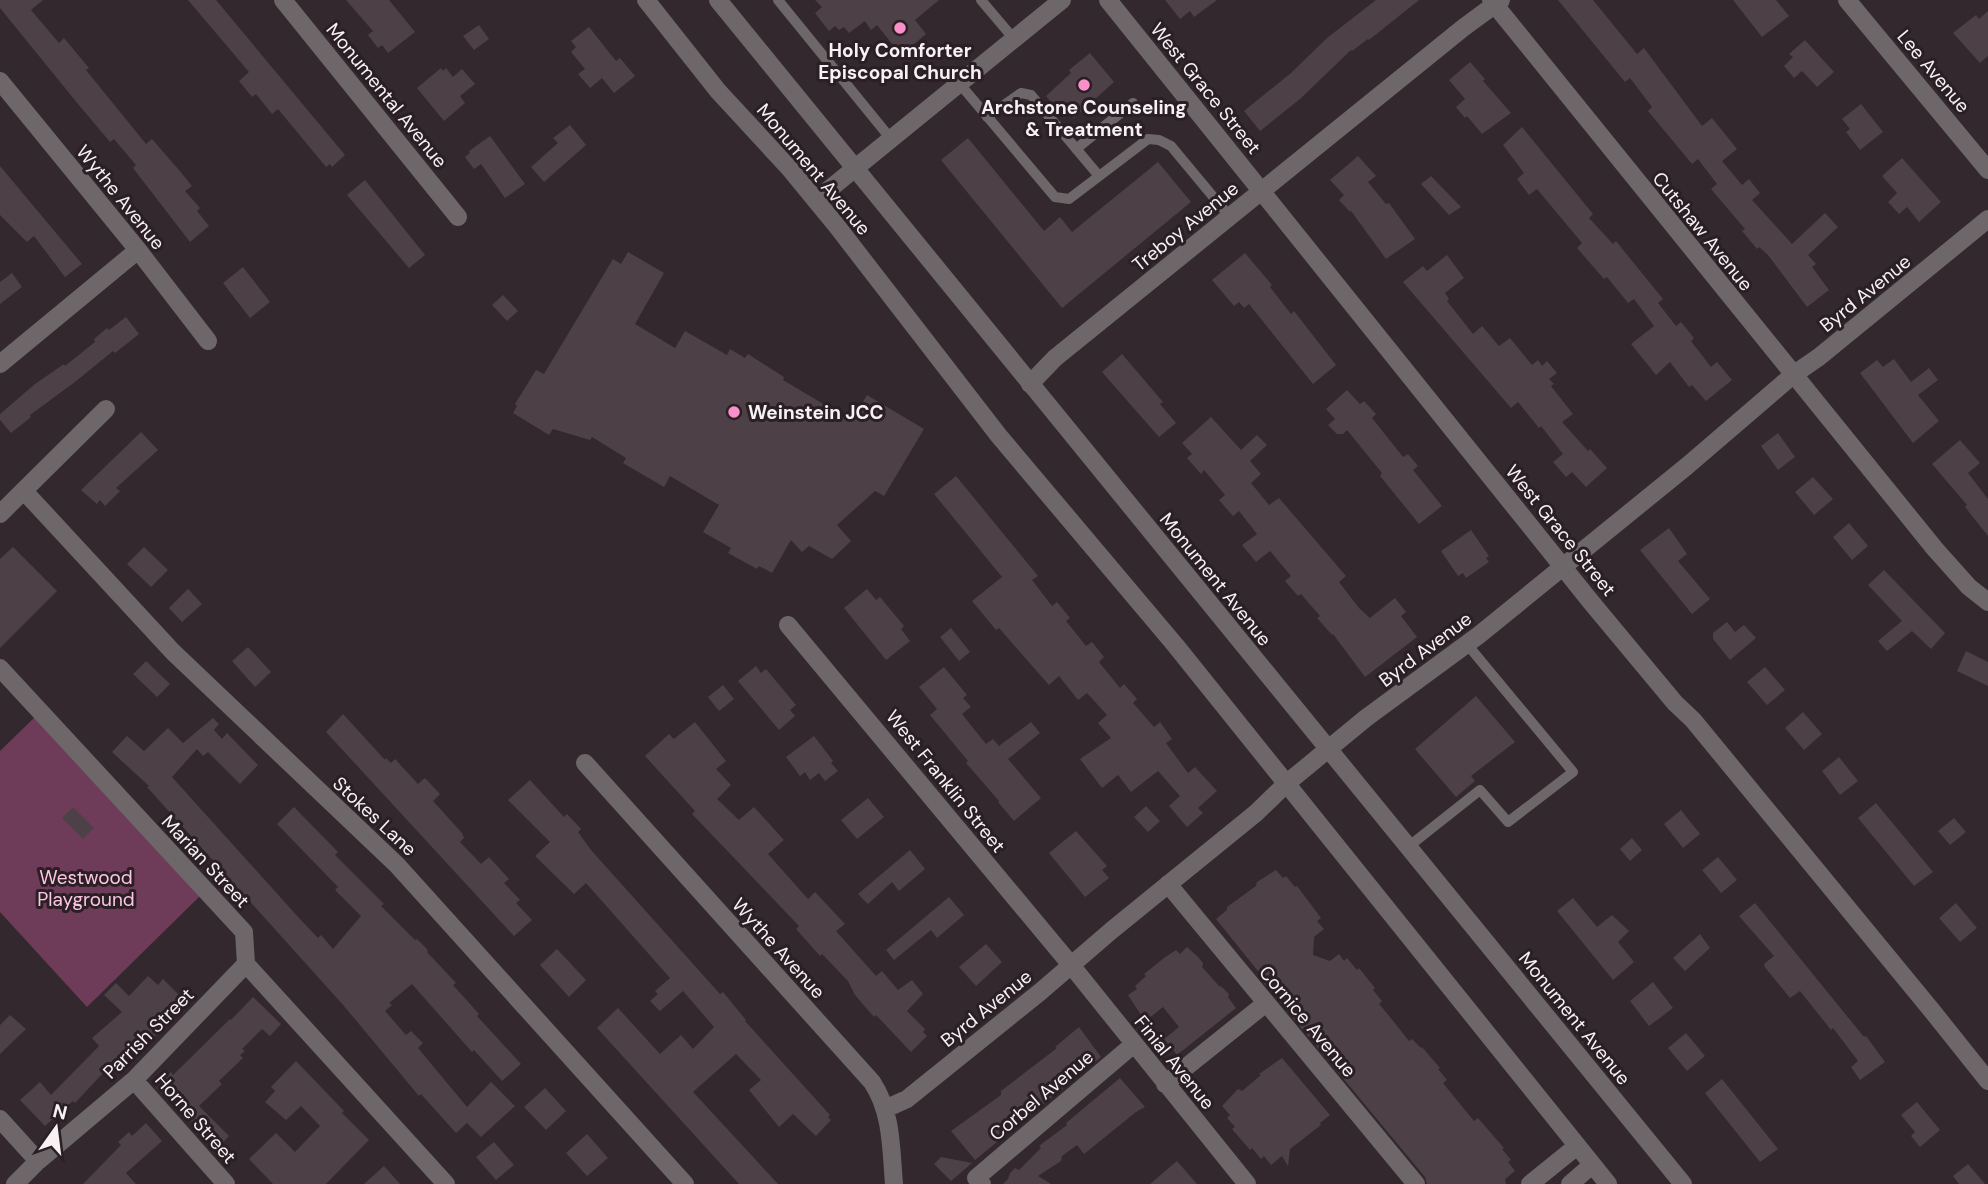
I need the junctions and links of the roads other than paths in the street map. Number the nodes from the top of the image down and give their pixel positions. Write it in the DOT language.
graph roads {
  1 [pos="283,0"];
  2 [pos="646,0"];
  3 [pos="718,0"];
  4 [pos="778,0"];
  5 [pos="981,0"];
  6 [pos="1108,0"];
  7 [pos="1847,0"];
  8 [pos="1495,2"];
  9 [pos="1052,3"];
  10 [pos="1014,39"];
  11 [pos="0,81"];
  12 [pos="959,83"];
  13 [pos="1133,103"];
  14 [pos="987,117"];
  15 [pos="891,139"];
  16 [pos="1076,149"];
  17 [pos="855,168"];
  18 [pos="1988,170"];
  19 [pos="1099,176"];
  20 [pos="1262,191"];
  21 [pos="816,200"];
  22 [pos="458,217"];
  23 [pos="1230,217"];
  24 [pos="1988,219"];
  25 [pos="138,250"];
  26 [pos="208,341"];
  27 [pos="0,364"];
  28 [pos="1793,375"];
  29 [pos="1030,384"];
  30 [pos="106,409"];
  31 [pos="24,491"];
  32 [pos="0,514"];
  33 [pos="1564,566"];
  34 [pos="1988,602"];
  35 [pos="788,625"];
  36 [pos="1466,643"];
  37 [pos="0,668"];
  38 [pos="1329,750"];
  39 [pos="585,763"];
  40 [pos="1287,783"];
  41 [pos="1408,848"];
  42 [pos="1168,884"];
  43 [pos="246,964"];
  44 [pos="1070,965"];
  45 [pos="1266,1003"];
  46 [pos="1134,1045"];
  47 [pos="134,1080"];
  48 [pos="1988,1081"];
  49 [pos="1165,1084"];
  50 [pos="885,1109"];
  51 [pos="0,1119"];
  52 [pos="1577,1146"];
  53 [pos="38,1161"];
  54 [pos="1592,1165"];
  55 [pos="979,1181"];
  56 [pos="15,1184"];
  57 [pos="226,1184"];
  58 [pos="446,1184"];
  59 [pos="685,1184"];
  60 [pos="894,1184"];
  61 [pos="1247,1184"];
  62 [pos="1416,1184"];
  63 [pos="1530,1184"];
  64 [pos="1570,1184"];
  65 [pos="1608,1184"];
  66 [pos="1683,1184"];
  1 -- 22 [label="street, Monumental Avenue"];
  2 -- 21 [label="street, Monument Avenue"];
  3 -- 17 [label="street, Monument Avenue"];
  4 -- 15 [label="lane"];
  5 -- 10 [label="lane"];
  6 -- 20 [label="street, West Grace Street"];
  7 -- 18 [label="street, Lee Avenue"];
  8 -- 20 [label="street, Treboy Avenue"];
  8 -- 28 [label="street, Cutshaw Avenue"];
  9 -- 10 [label="street"];
  10 -- 12 [label="street"];
  11 -- 25 [label="street, Wythe Avenue"];
  12 -- 14 [label="lane"];
  12 -- 15 [label="street"];
  13 -- 16 [label="lane"];
  14 -- 16 [label="lane"];
  14 -- 19 [label="lane"];
  15 -- 17 [label="street"];
  16 -- 19 [label="lane"];
  17 -- 21 [label="street"];
  17 -- 29 [label="street, Monument Avenue"];
  19 -- 23 [label="lane"];
  20 -- 23 [label="street, Treboy Avenue"];
  20 -- 33 [label="street, West Grace Street"];
  21 -- 40 [label="street, Monument Avenue"];
  23 -- 29 [label="street, Treboy Avenue"];
  24 -- 28 [label="street, Byrd Avenue"];
  25 -- 26 [label="street, Wythe Avenue"];
  25 -- 27 [label="street"];
  28 -- 33 [label="street, Byrd Avenue"];
  28 -- 34 [label="street, Cutshaw Avenue"];
  29 -- 38 [label="street, Monument Avenue"];
  30 -- 31 [label="street"];
  31 -- 32 [label="street"];
  31 -- 59 [label="street, Stokes Lane"];
  33 -- 36 [label="street, Byrd Avenue"];
  33 -- 48 [label="street, West Grace Street"];
  35 -- 44 [label="street, West Franklin Street"];
  36 -- 38 [label="street, Byrd Avenue"];
  36 -- 41 [label="lane"];
  37 -- 43 [label="street, Marian Street"];
  38 -- 40 [label="street, Byrd Avenue"];
  38 -- 41 [label="street, Monument Avenue"];
  39 -- 50 [label="street, Wythe Avenue"];
  40 -- 42 [label="street, Byrd Avenue"];
  40 -- 52 [label="street, Monument Avenue"];
  41 -- 66 [label="street, Monument Avenue"];
  42 -- 44 [label="street, Byrd Avenue"];
  42 -- 45 [label="street, Cornice Avenue"];
  43 -- 47 [label="street, Parrish Street"];
  43 -- 58 [label="street"];
  44 -- 46 [label="street, Finial Avenue"];
  44 -- 50 [label="street, Byrd Avenue"];
  45 -- 49 [label="street"];
  45 -- 62 [label="street, Cornice Avenue"];
  46 -- 49 [label="street, Finial Avenue"];
  46 -- 55 [label="street, Corbel Avenue"];
  47 -- 53 [label="street, Parrish Street"];
  47 -- 57 [label="street, Horne Street"];
  49 -- 61 [label="street, Finial Avenue"];
  50 -- 60 [label="street, Wythe Avenue"];
  51 -- 53 [label="street"];
  52 -- 54 [label="street, Monument Avenue"];
  52 -- 63 [label="street"];
  53 -- 56 [label="street, Parrish Street"];
  54 -- 64 [label="street"];
  54 -- 65 [label="street, Monument Avenue"];
}
